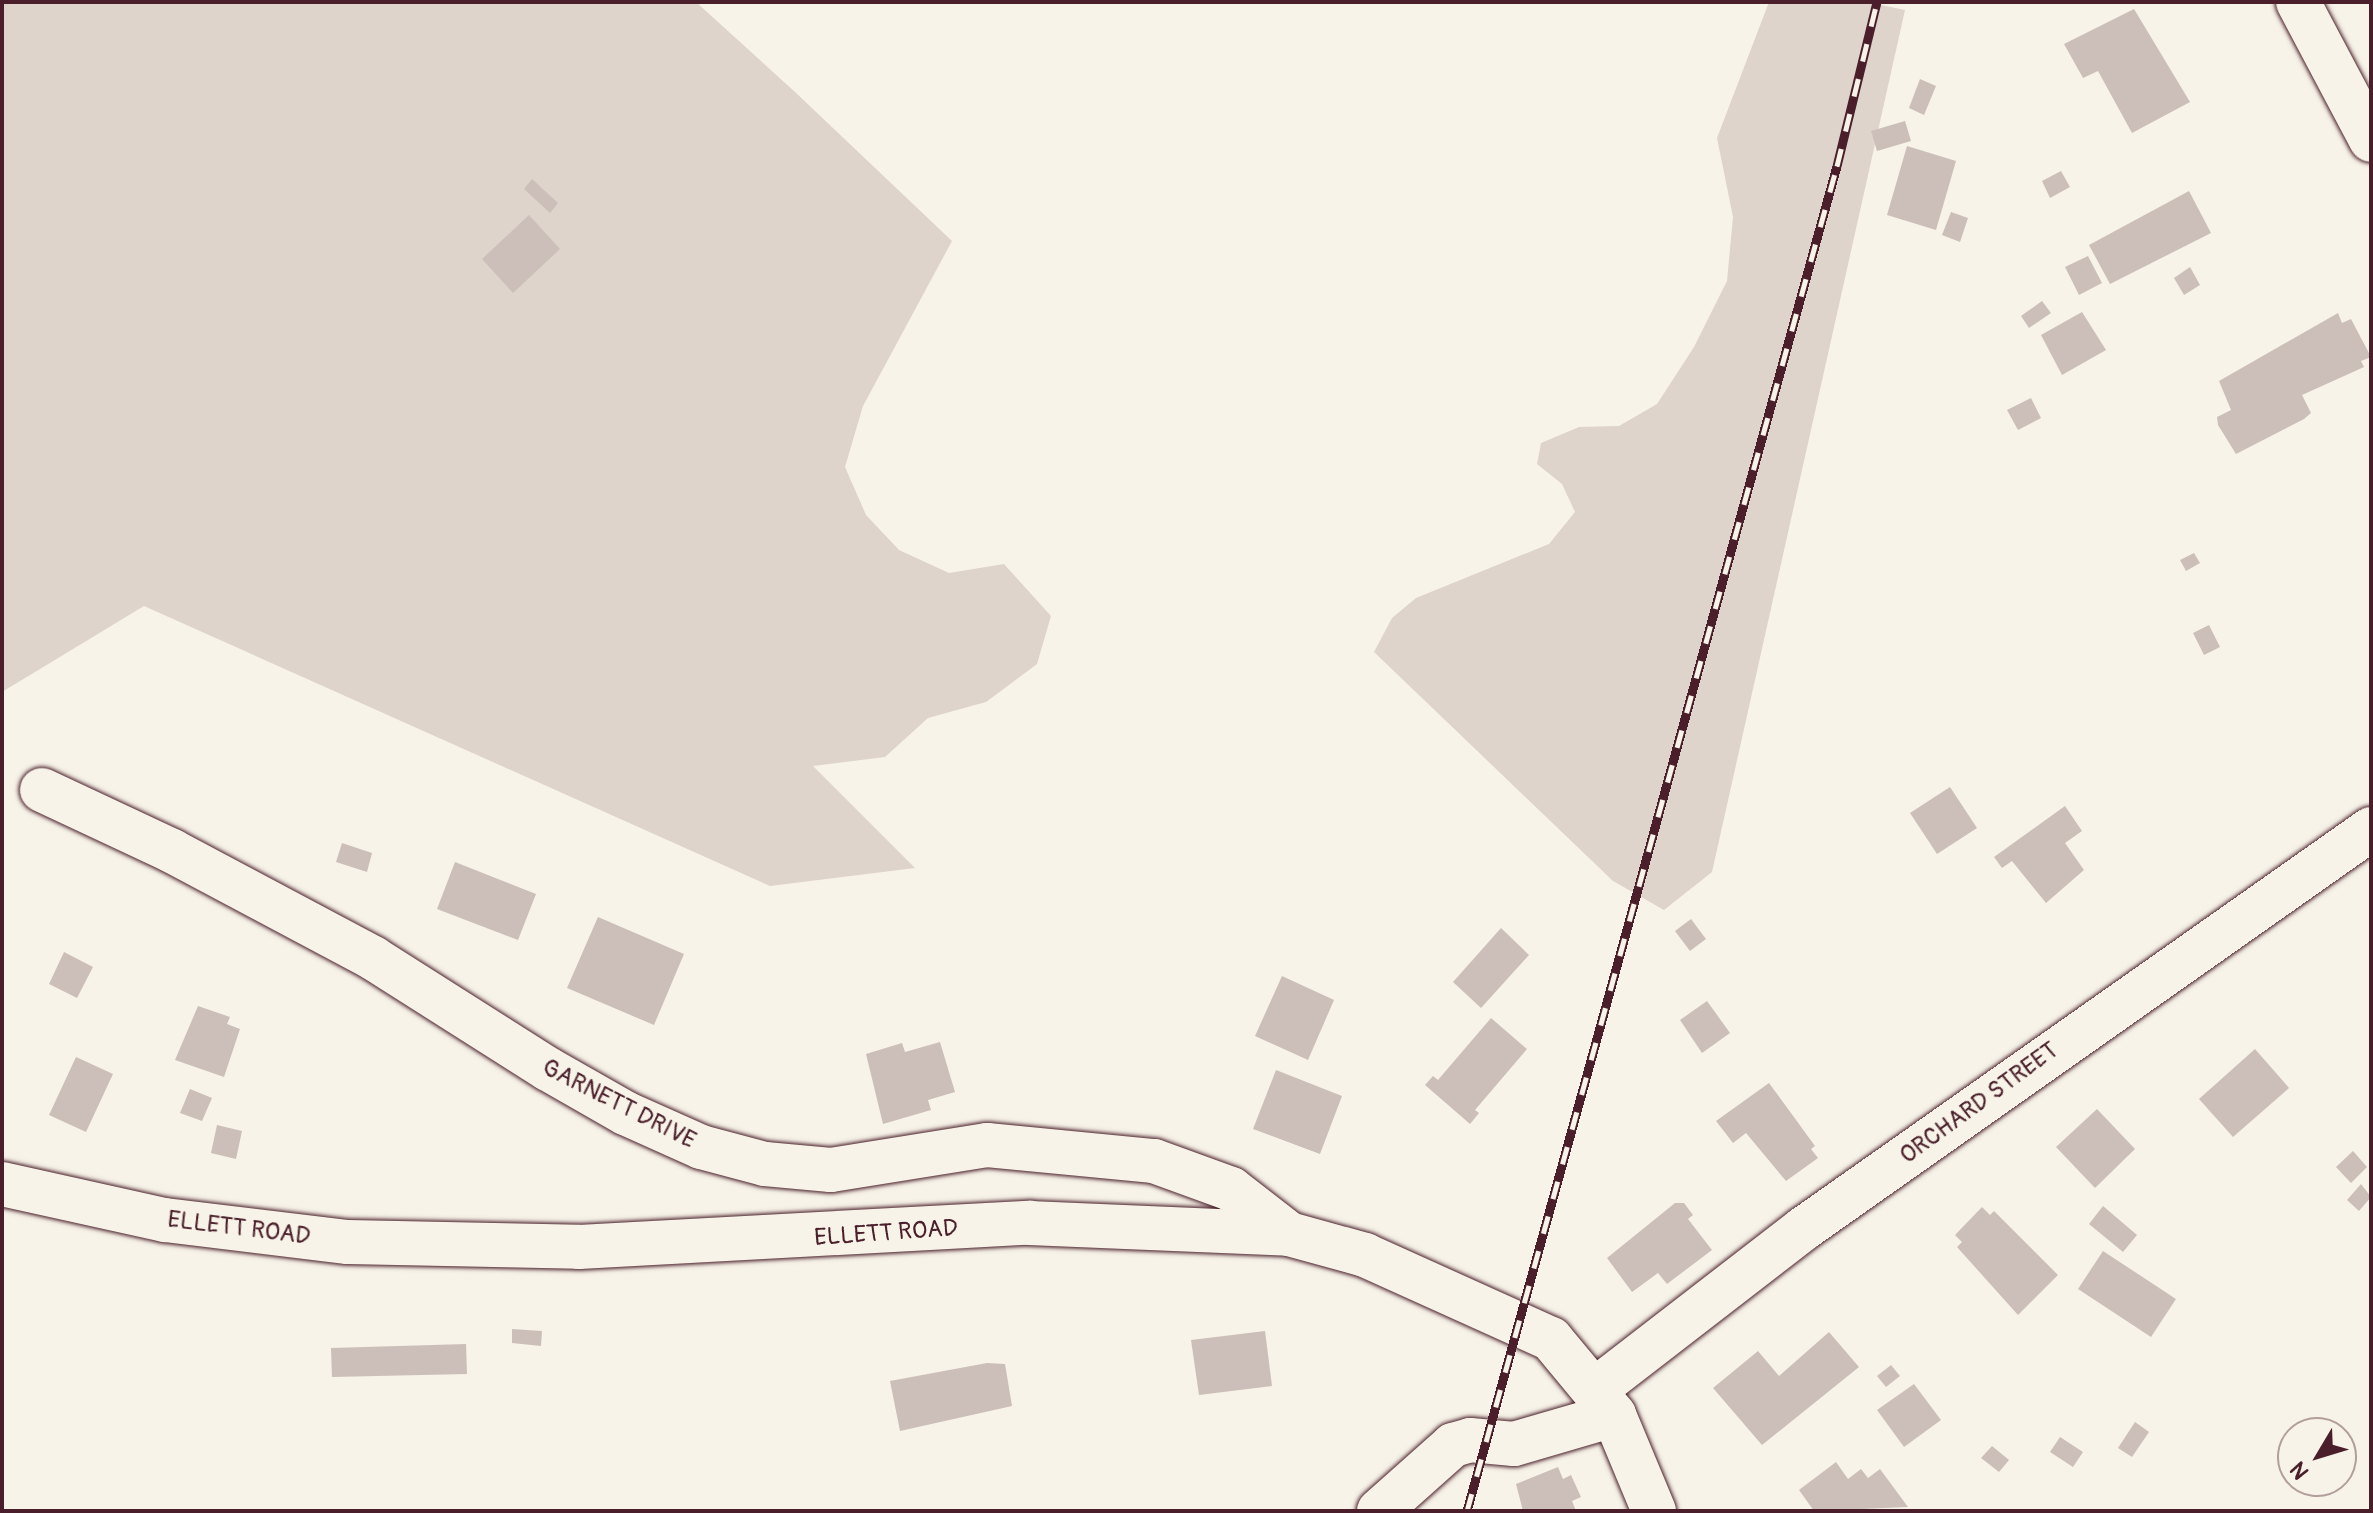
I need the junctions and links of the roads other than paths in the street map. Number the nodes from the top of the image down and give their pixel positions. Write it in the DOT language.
graph roads {
  1 [pos="2298,2"];
  2 [pos="2371,140"];
  3 [pos="42,790"];
  4 [pos="2371,829"];
  5 [pos="2,1184"];
  6 [pos="1289,1234"];
  7 [pos="1605,1402"];
  8 [pos="1379,1511"];
  9 [pos="1654,1511"];
  1 -- 2 [label="street"];
  3 -- 6 [label="street, GARNETT DRIVE"];
  4 -- 7 [label="street, ORCHARD STREET"];
  5 -- 6 [label="street, ELLETT ROAD"];
  6 -- 7 [label="street, ELLETT ROAD"];
  7 -- 8 [label="street, ORCHARD STREET"];
  7 -- 9 [label="street, ELLETT ROAD"];
}
